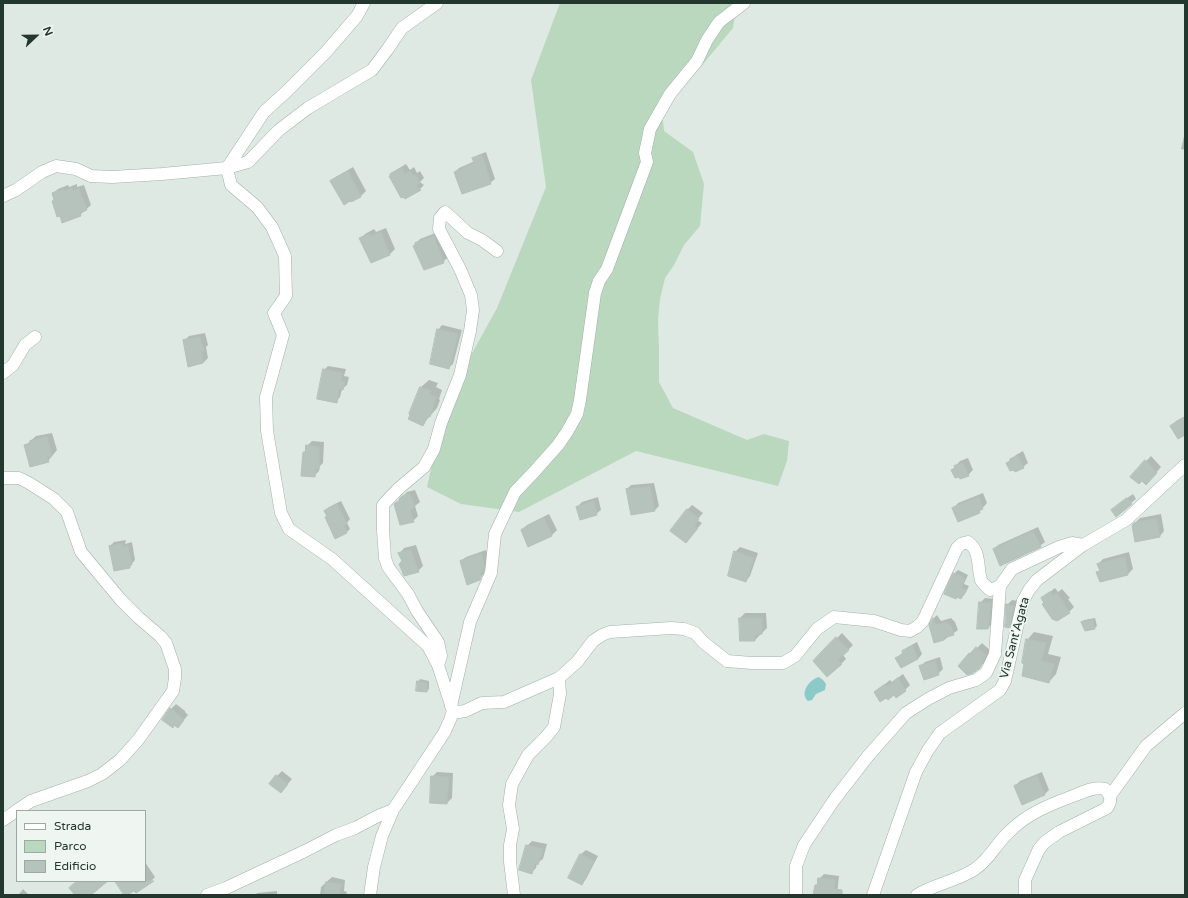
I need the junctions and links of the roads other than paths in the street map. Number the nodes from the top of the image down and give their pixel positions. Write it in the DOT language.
graph roads {
  1 [pos="364,3"];
  2 [pos="437,3"];
  3 [pos="744,3"];
  4 [pos="227,168"];
  5 [pos="3,196"];
  6 [pos="496,251"];
  7 [pos="34,337"];
  8 [pos="3,373"];
  9 [pos="1185,465"];
  10 [pos="3,478"];
  11 [pos="1082,545"];
  12 [pos="1000,586"];
  13 [pos="438,665"];
  14 [pos="559,678"];
  15 [pos="452,709"];
  16 [pos="1185,713"];
  17 [pos="1110,796"];
  18 [pos="18,810"];
  19 [pos="393,810"];
  20 [pos="16,811"];
  21 [pos="3,820"];
  22 [pos="207,895"];
  23 [pos="370,895"];
  24 [pos="514,895"];
  25 [pos="796,895"];
  26 [pos="873,895"];
  27 [pos="917,895"];
  28 [pos="1025,895"];
  1 -- 4 [label="street"];
  2 -- 4 [label="street"];
  3 -- 15 [label="street"];
  4 -- 5 [label="street"];
  4 -- 13 [label="street"];
  6 -- 13 [label="street"];
  7 -- 8 [label="street"];
  9 -- 11 [label="street, Via Sant'Agata"];
  10 -- 18 [label="street"];
  11 -- 12 [label="street"];
  11 -- 26 [label="street, Via Sant'Agata"];
  12 -- 14 [label="street"];
  12 -- 25 [label="street, Via Sant'Agata"];
  13 -- 15 [label="street"];
  14 -- 15 [label="street"];
  14 -- 24 [label="street"];
  15 -- 19 [label="street"];
  16 -- 17 [label="street"];
  17 -- 27 [label="street"];
  17 -- 28 [label="street"];
  19 -- 22 [label="street"];
  19 -- 23 [label="street"];
  20 -- 21 [label="street"];
}
